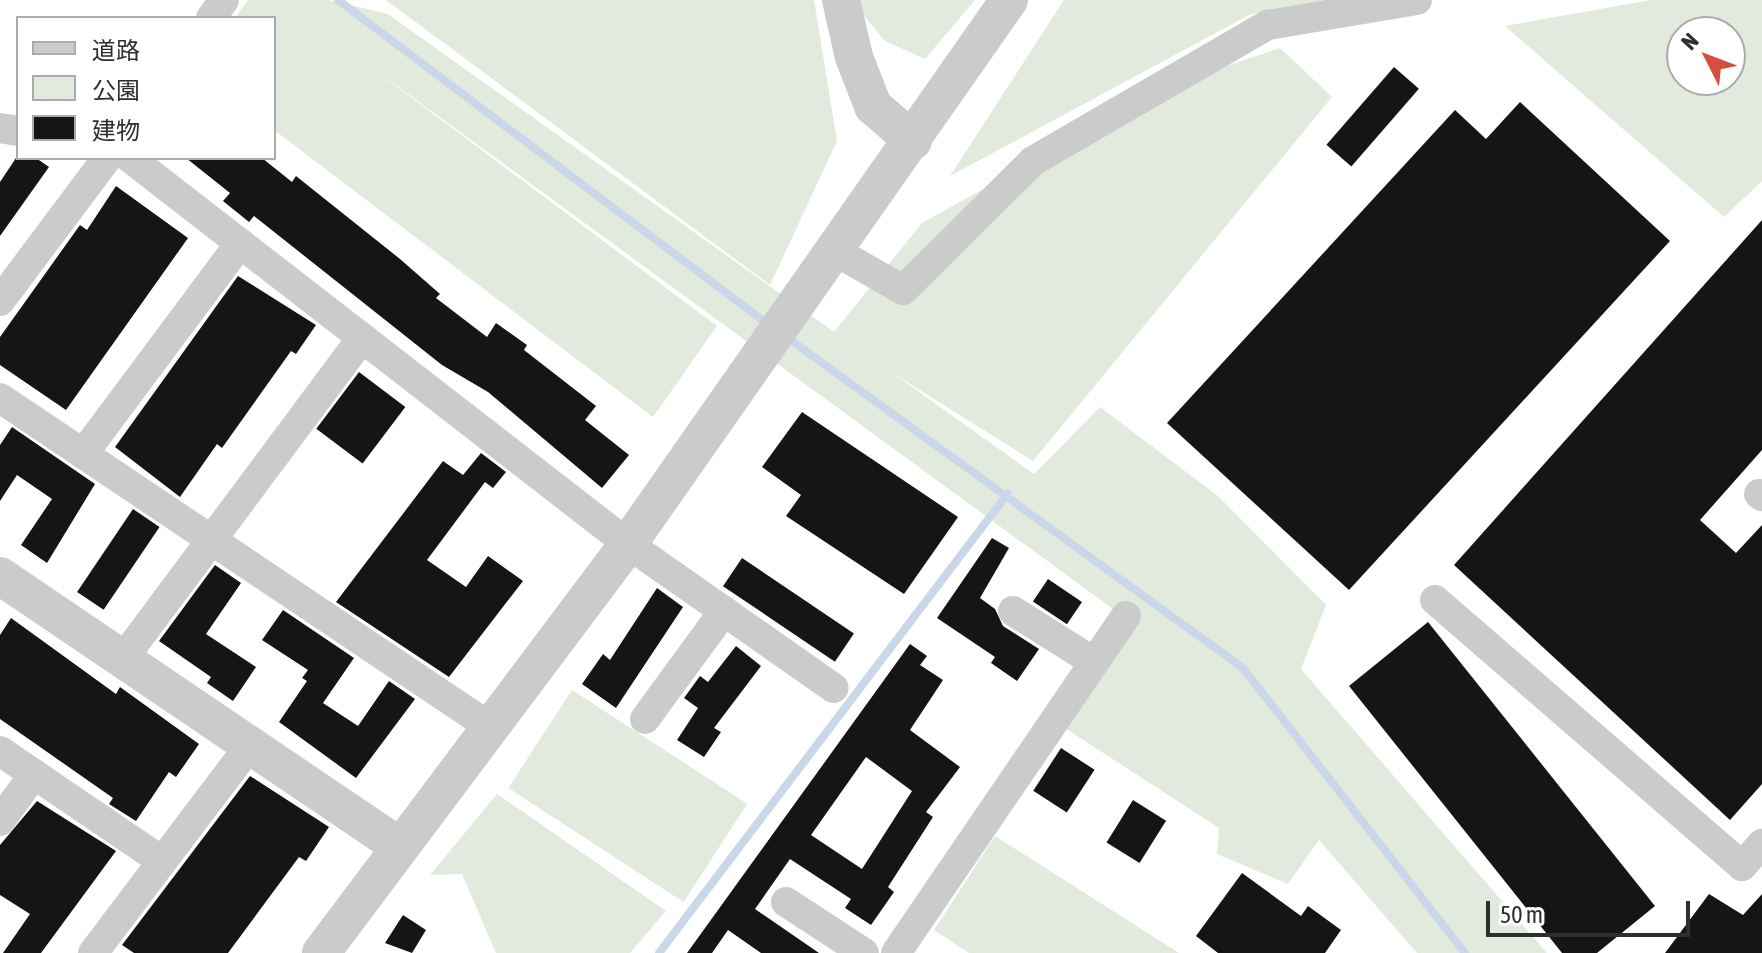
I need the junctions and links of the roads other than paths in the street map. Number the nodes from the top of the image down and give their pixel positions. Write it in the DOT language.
graph roads {
  1 [pos="841,0"];
  2 [pos="1009,0"];
  3 [pos="1417,0"];
  4 [pos="913,141"];
  5 [pos="106,160"];
  6 [pos="133,160"];
  7 [pos="240,243"];
  8 [pos="835,251"];
  9 [pos="0,301"];
  10 [pos="362,338"];
  11 [pos="0,398"];
  12 [pos="83,454"];
  13 [pos="211,539"];
  14 [pos="628,544"];
  15 [pos="0,576"];
  16 [pos="1435,600"];
  17 [pos="724,611"];
  18 [pos="1013,611"];
  19 [pos="1126,616"];
  20 [pos="122,660"];
  21 [pos="1094,662"];
  22 [pos="834,688"];
  23 [pos="645,719"];
  24 [pos="490,727"];
  25 [pos="249,747"];
  26 [pos="0,751"];
  27 [pos="34,774"];
  28 [pos="0,821"];
  29 [pos="1762,844"];
  30 [pos="400,847"];
  31 [pos="162,861"];
  32 [pos="786,902"];
  33 [pos="93,953"];
  34 [pos="321,953"];
  35 [pos="864,953"];
  36 [pos="896,953"];
  1 -- 4 [label="street"];
  2 -- 4 [label="street"];
  3 -- 8 [label="street"];
  4 -- 8 [label="street"];
  5 -- 9 [label="street"];
  6 -- 7 [label="street"];
  7 -- 10 [label="street"];
  7 -- 12 [label="street"];
  8 -- 14 [label="street"];
  10 -- 13 [label="street"];
  10 -- 14 [label="street"];
  11 -- 12 [label="street"];
  12 -- 13 [label="street"];
  13 -- 20 [label="street"];
  13 -- 24 [label="street"];
  14 -- 17 [label="street"];
  14 -- 24 [label="street"];
  15 -- 20 [label="street"];
  16 -- 29 [label="street"];
  17 -- 22 [label="street"];
  17 -- 23 [label="street"];
  18 -- 21 [label="street"];
  19 -- 21 [label="street"];
  20 -- 25 [label="street"];
  21 -- 36 [label="street"];
  24 -- 30 [label="street"];
  25 -- 30 [label="street"];
  25 -- 31 [label="street"];
  26 -- 27 [label="street"];
  27 -- 28 [label="street"];
  27 -- 31 [label="street"];
  30 -- 34 [label="street"];
  31 -- 33 [label="street"];
  32 -- 35 [label="street"];
}
